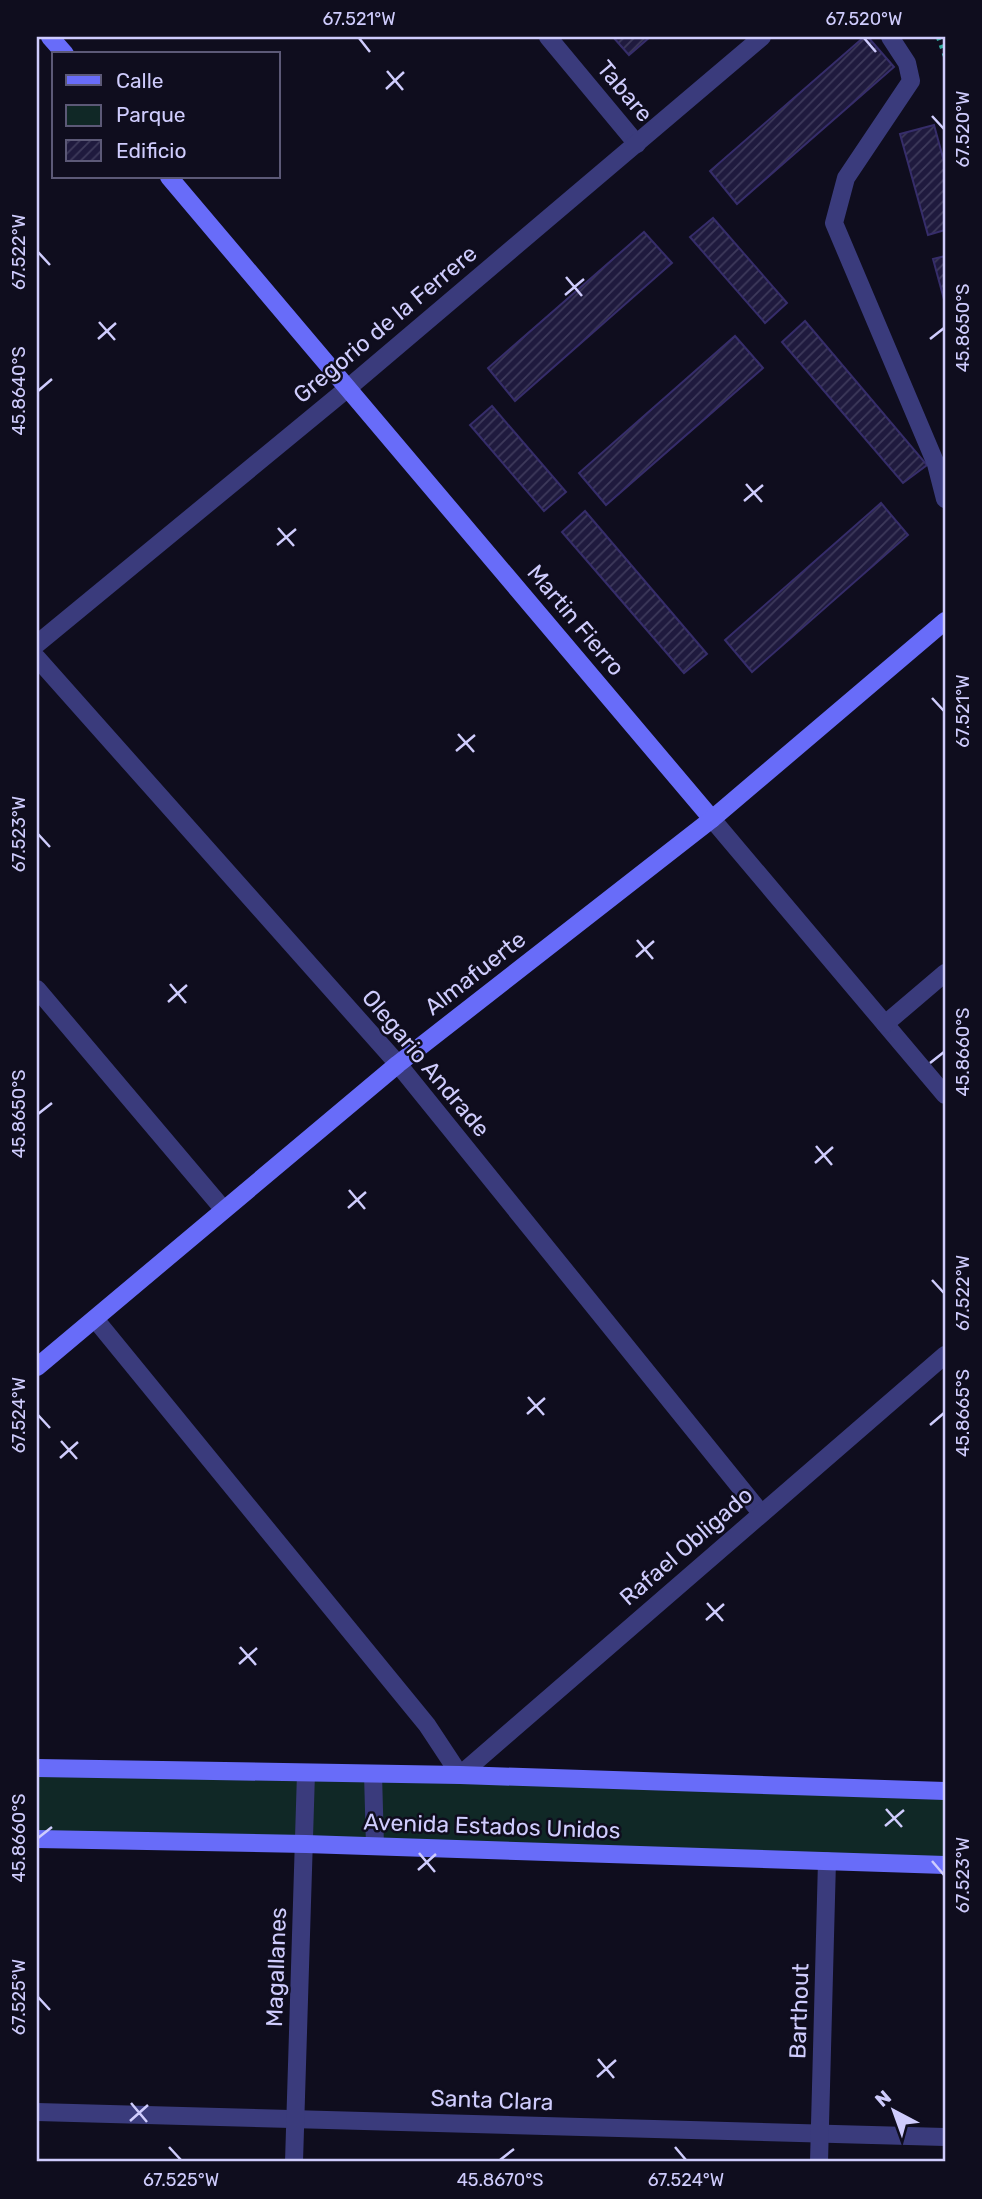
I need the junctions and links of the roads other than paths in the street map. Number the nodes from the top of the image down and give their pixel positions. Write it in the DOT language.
graph roads {
  1 [pos="50,37"];
  2 [pos="548,37"];
  3 [pos="762,37"];
  4 [pos="890,37"];
  5 [pos="63,52"];
  6 [pos="637,144"];
  7 [pos="170,178"];
  8 [pos="348,388"];
  9 [pos="945,499"];
  10 [pos="945,621"];
  11 [pos="37,644"];
  12 [pos="37,658"];
  13 [pos="712,819"];
  14 [pos="945,973"];
  15 [pos="37,989"];
  16 [pos="885,1024"];
  17 [pos="398,1064"];
  18 [pos="945,1095"];
  19 [pos="224,1210"];
  20 [pos="95,1319"];
  21 [pos="945,1355"];
  22 [pos="37,1367"];
  23 [pos="761,1513"];
  24 [pos="37,1768"];
  25 [pos="306,1773"];
  26 [pos="373,1774"];
  27 [pos="460,1775"];
  28 [pos="945,1791"];
  29 [pos="37,1839"];
  30 [pos="306,1844"];
  31 [pos="375,1846"];
  32 [pos="827,1861"];
  33 [pos="945,1865"];
  34 [pos="37,2112"];
  35 [pos="295,2119"];
  36 [pos="820,2134"];
  37 [pos="945,2137"];
  38 [pos="294,2162"];
  39 [pos="819,2162"];
  1 -- 5 [label="street"];
  2 -- 6 [label="street, Tabare"];
  3 -- 6 [label="street, Gregorio de la Ferrere"];
  4 -- 9 [label="street"];
  6 -- 8 [label="street, Gregorio de la Ferrere"];
  7 -- 8 [label="street, Martin Fierro"];
  8 -- 11 [label="street, Gregorio de la Ferrere"];
  8 -- 13 [label="street, Martin Fierro"];
  10 -- 13 [label="street, Almafuerte"];
  12 -- 17 [label="street, Olegario Andrade"];
  13 -- 16 [label="street, Martin Fierro"];
  13 -- 17 [label="street, Almafuerte"];
  14 -- 16 [label="street"];
  15 -- 19 [label="street"];
  16 -- 18 [label="street, Martin Fierro"];
  17 -- 19 [label="street, Almafuerte"];
  17 -- 23 [label="street, Olegario Andrade"];
  19 -- 20 [label="street, Almafuerte"];
  20 -- 22 [label="street, Almafuerte"];
  20 -- 27 [label="street"];
  21 -- 23 [label="street, Rafael Obligado"];
  23 -- 27 [label="street, Rafael Obligado"];
  24 -- 25 [label="street, Avenida Estados Unidos"];
  25 -- 26 [label="street, Avenida Estados Unidos"];
  25 -- 30 [label="street, Magallanes"];
  26 -- 27 [label="street, Avenida Estados Unidos"];
  26 -- 31 [label="street"];
  27 -- 28 [label="street, Avenida Estados Unidos"];
  29 -- 30 [label="street, Avenida Estados Unidos"];
  30 -- 31 [label="street, Avenida Estados Unidos"];
  30 -- 35 [label="street, Magallanes"];
  31 -- 32 [label="street, Avenida Estados Unidos"];
  32 -- 33 [label="street, Avenida Estados Unidos"];
  32 -- 36 [label="street, Barthout"];
  34 -- 35 [label="street, Santa Clara"];
  35 -- 36 [label="street, Santa Clara"];
  35 -- 38 [label="street, Magallanes"];
  36 -- 37 [label="street, Santa Clara"];
  36 -- 39 [label="street, Barthout"];
}
